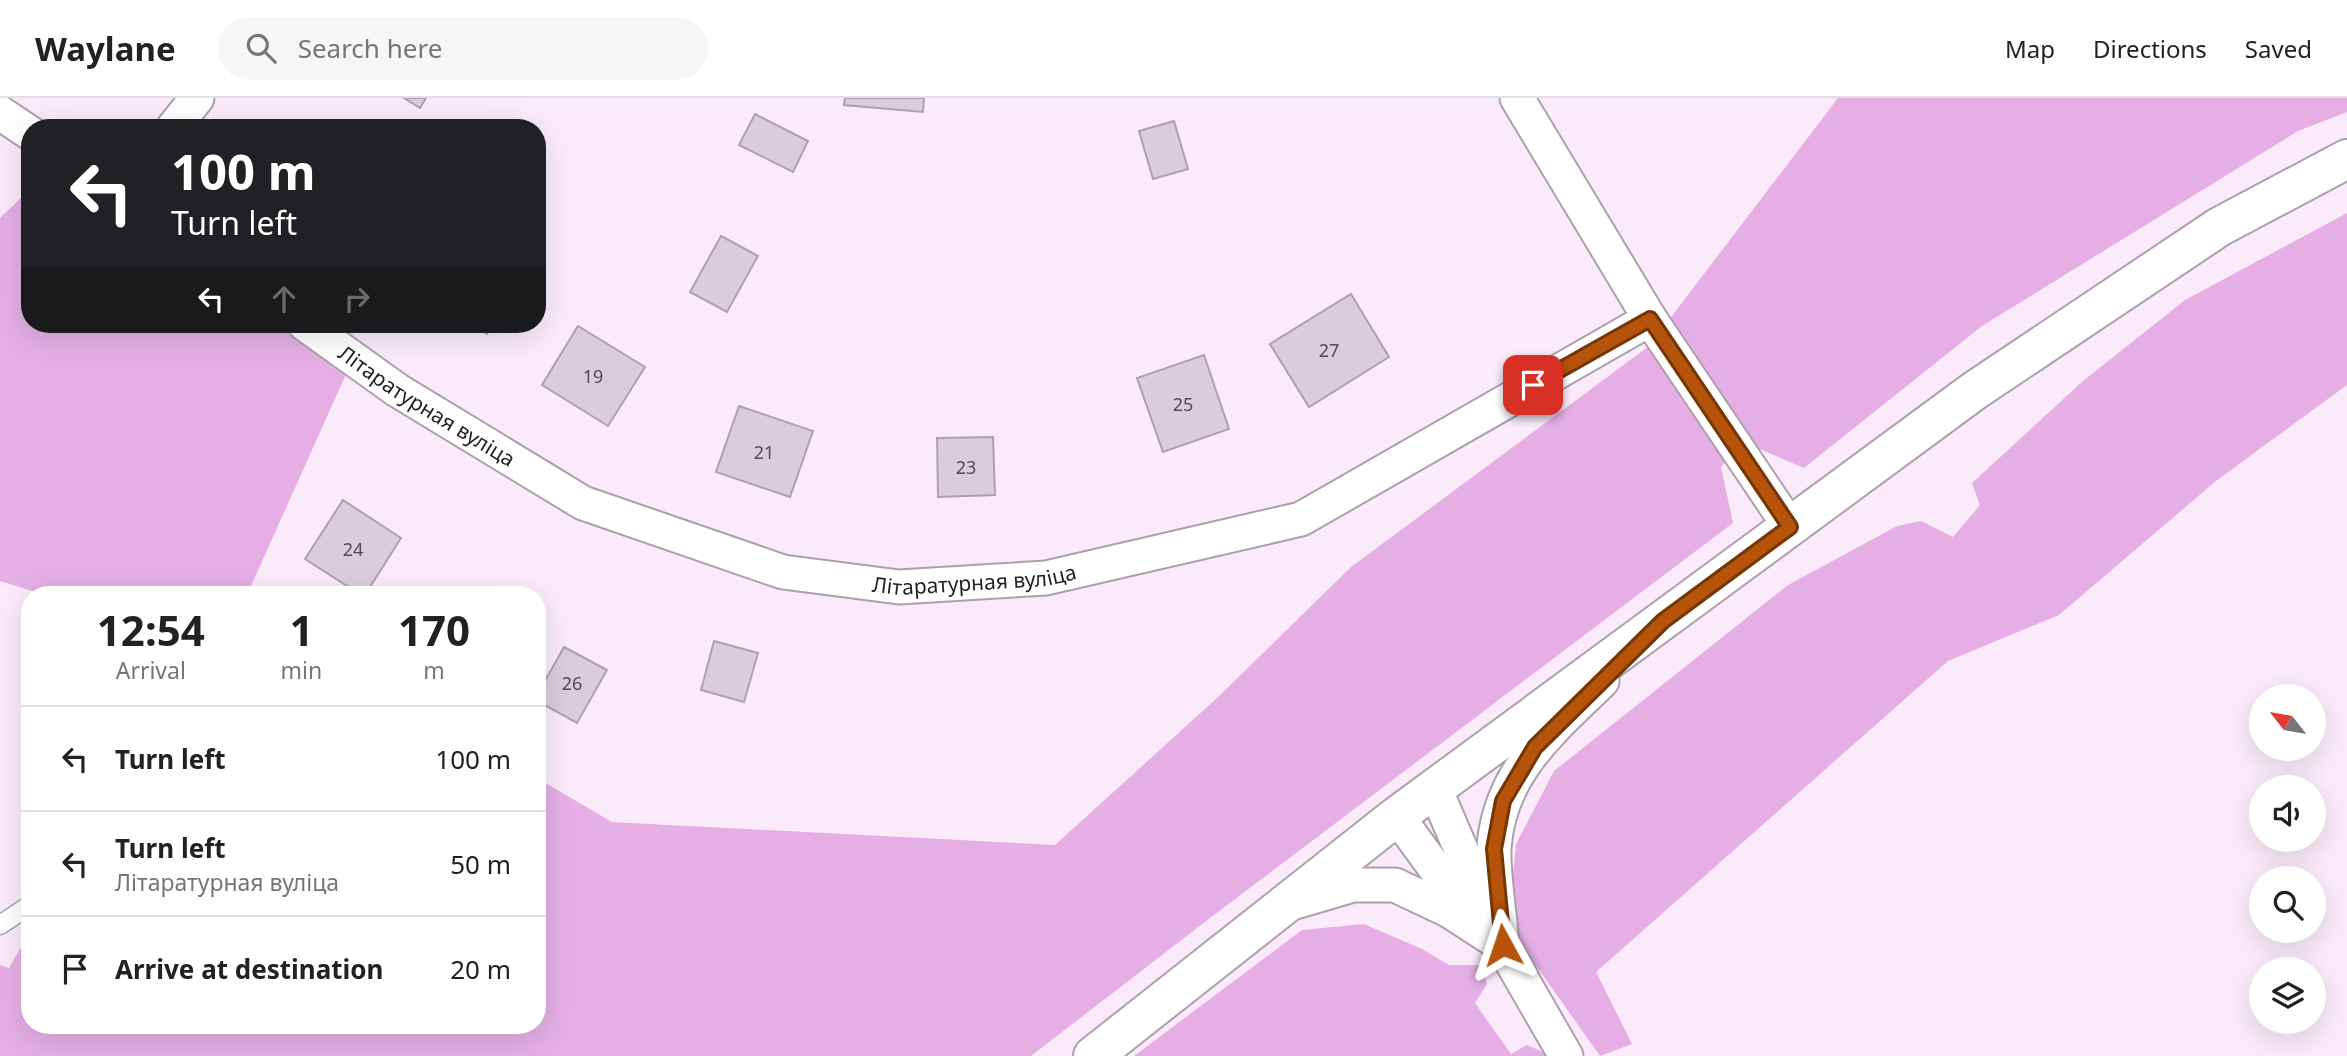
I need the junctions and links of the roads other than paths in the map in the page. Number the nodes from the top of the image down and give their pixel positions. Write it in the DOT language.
graph roads {
  1 [pos="197,98"];
  2 [pos="1517,98"];
  3 [pos="0,113"];
  4 [pos="180,119"];
  5 [pos="21,127"];
  6 [pos="2347,159"];
  7 [pos="1650,319"];
  8 [pos="318,333"];
  9 [pos="1790,527"];
  10 [pos="1663,621"];
  11 [pos="1435,789"];
  12 [pos="1397,816"];
  13 [pos="1284,905"];
  14 [pos="21,911"];
  15 [pos="0,925"];
  16 [pos="1503,945"];
  17 [pos="1093,1056"];
  18 [pos="1566,1056"];
  1 -- 4 [label="street"];
  2 -- 7 [label="street"];
  3 -- 5 [label="street"];
  6 -- 9 [label="main road"];
  7 -- 8 [label="street, Літаратурная вуліца"];
  7 -- 9 [label="street"];
  9 -- 10 [label="main road"];
  10 -- 11 [label="main road"];
  10 -- 16 [label="street"];
  11 -- 12 [label="main road"];
  11 -- 16 [label="street"];
  12 -- 13 [label="main road"];
  12 -- 16 [label="street"];
  13 -- 16 [label="street"];
  13 -- 17 [label="main road"];
  14 -- 15 [label="lane"];
  16 -- 18 [label="street"];
}
